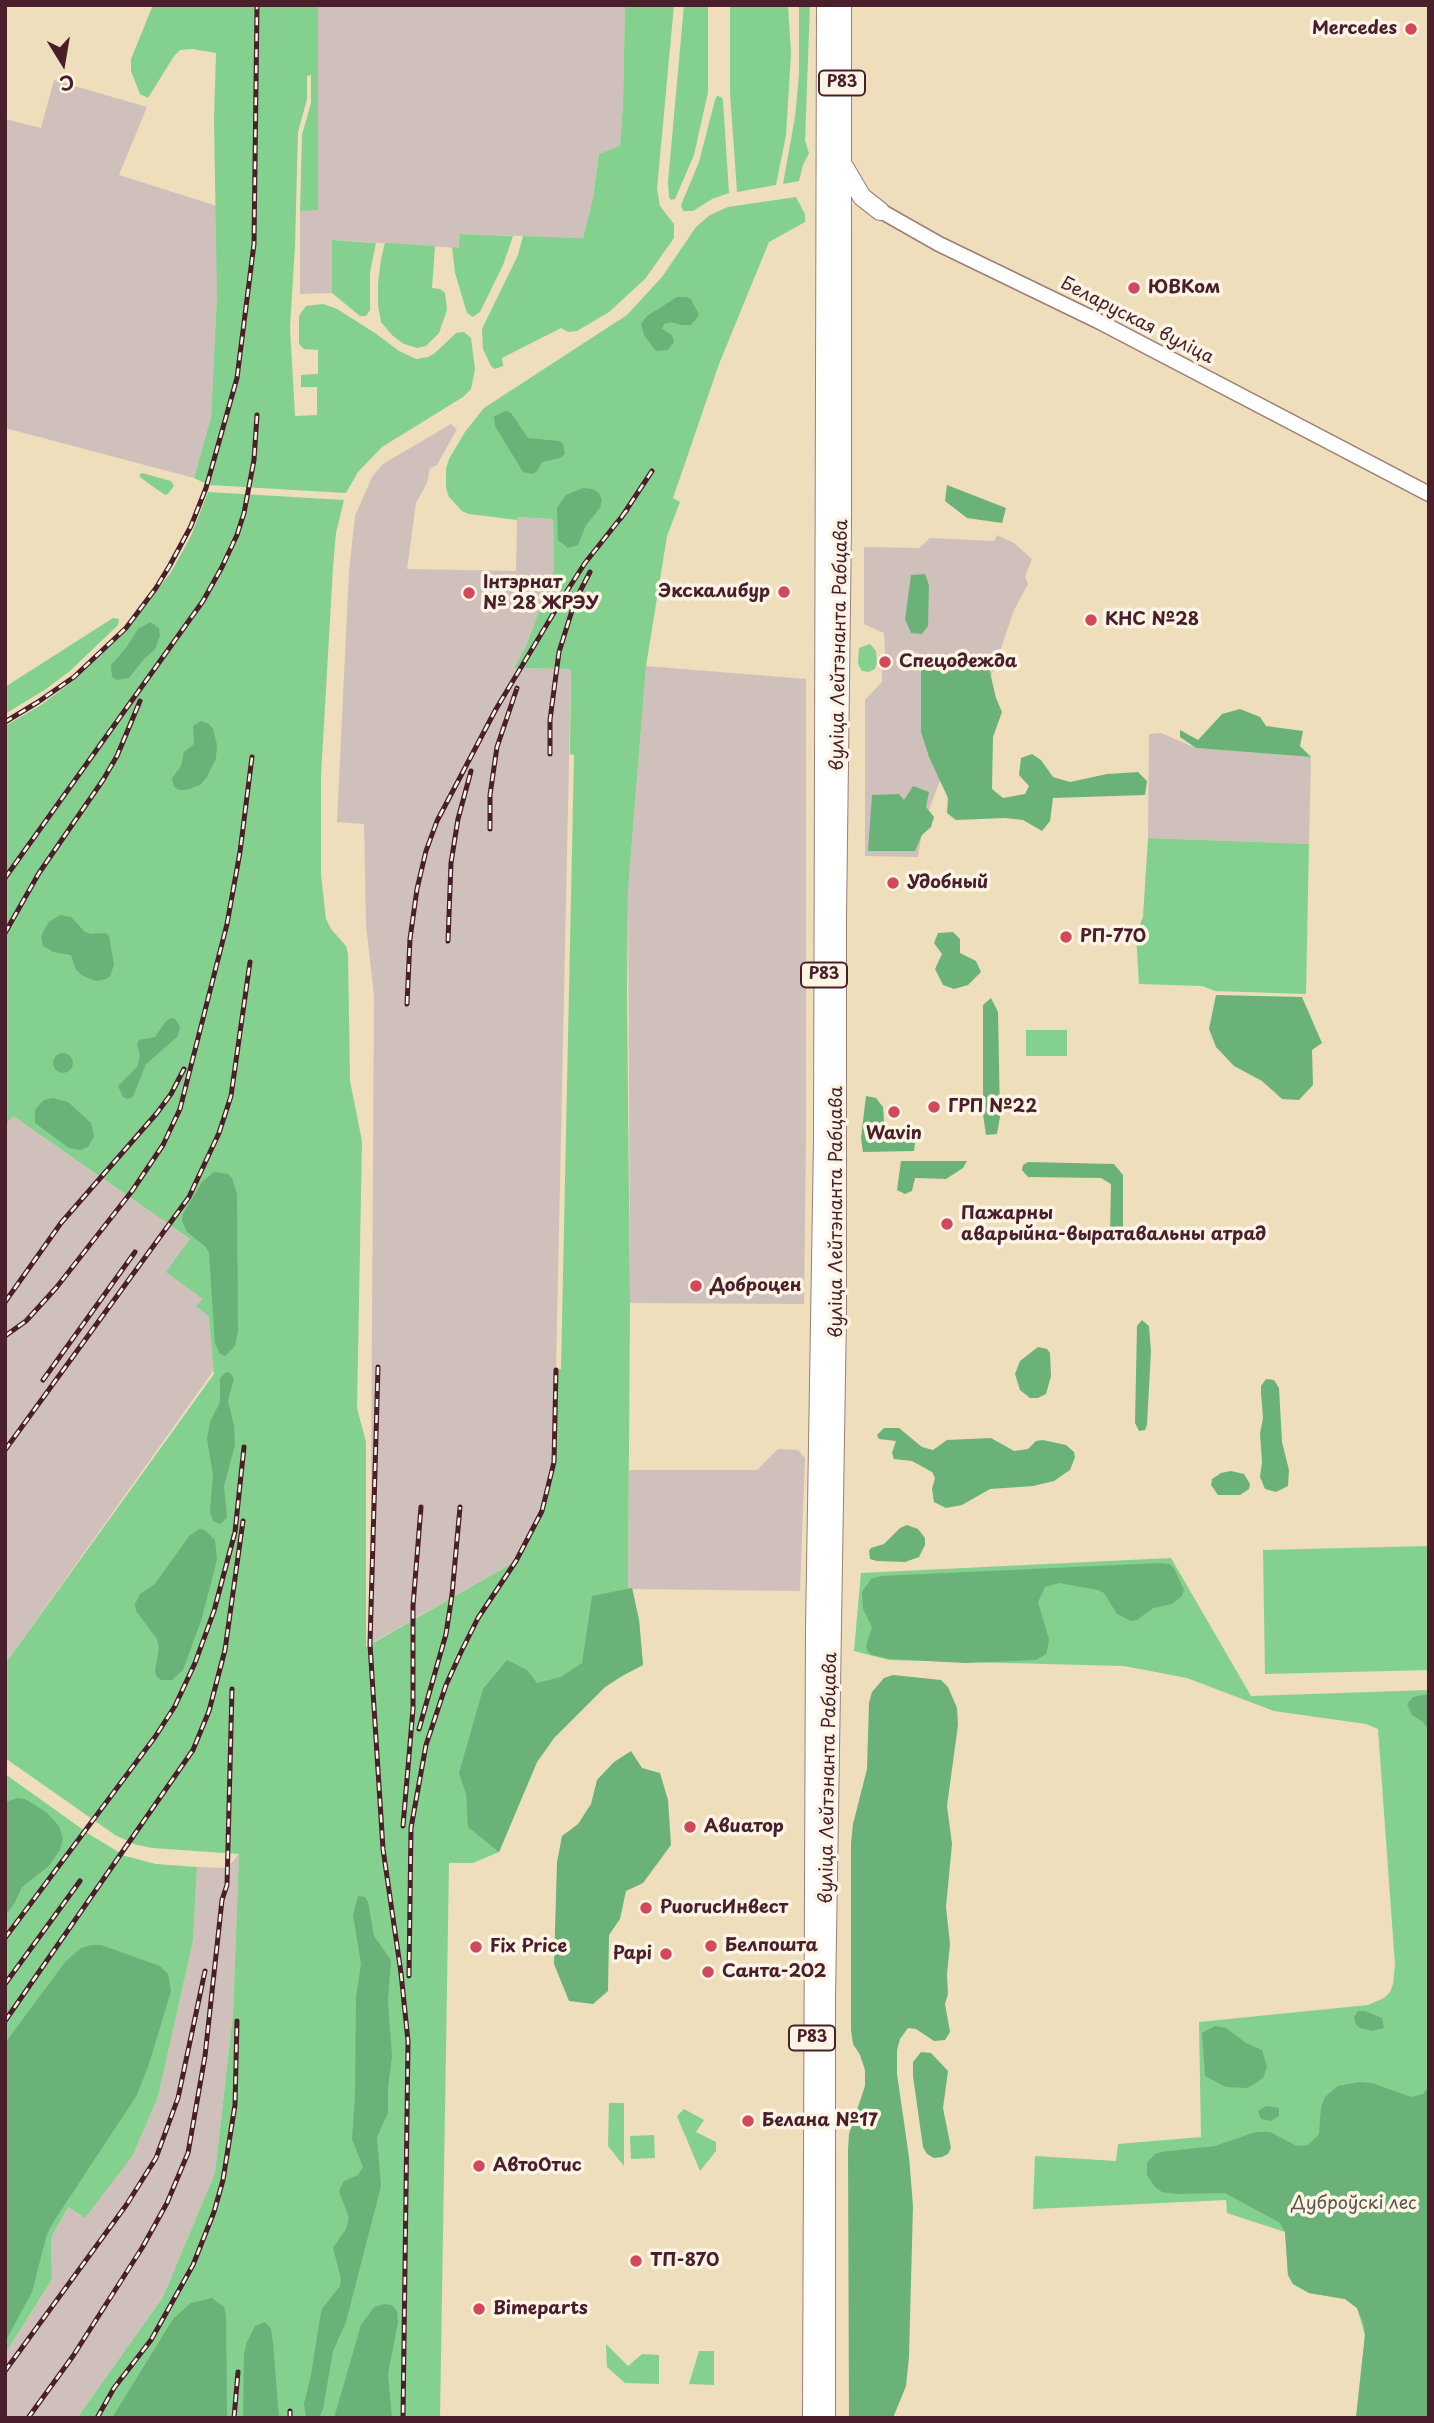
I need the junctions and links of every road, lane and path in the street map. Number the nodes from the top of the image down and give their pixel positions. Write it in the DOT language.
graph roads {
  1 [pos="827,5"];
  2 [pos="842,5"];
  3 [pos="843,160"];
  4 [pos="834,190"];
  5 [pos="880,211"];
  6 [pos="843,238"];
  7 [pos="1429,494"];
  8 [pos="812,2418"];
  9 [pos="826,2418"];
  1 -- 4 [label="highway, вуліца Лейтэнанта Рабцава / Р83"];
  2 -- 3 [label="highway, вуліца Лейтэнанта Рабцава / Р83"];
  3 -- 4 [label="highway, вуліца Лейтэнанта Рабцава / Р83"];
  3 -- 5 [label="highway"];
  4 -- 5 [label="main road, Беларуская вуліца"];
  4 -- 6 [label="highway, вуліца Лейтэнанта Рабцава / Р83"];
  4 -- 8 [label="highway, вуліца Лейтэнанта Рабцава / Р83"];
  5 -- 6 [label="highway"];
  5 -- 7 [label="main road, Беларуская вуліца"];
  6 -- 9 [label="highway, вуліца Лейтэнанта Рабцава / Р83"];
}
